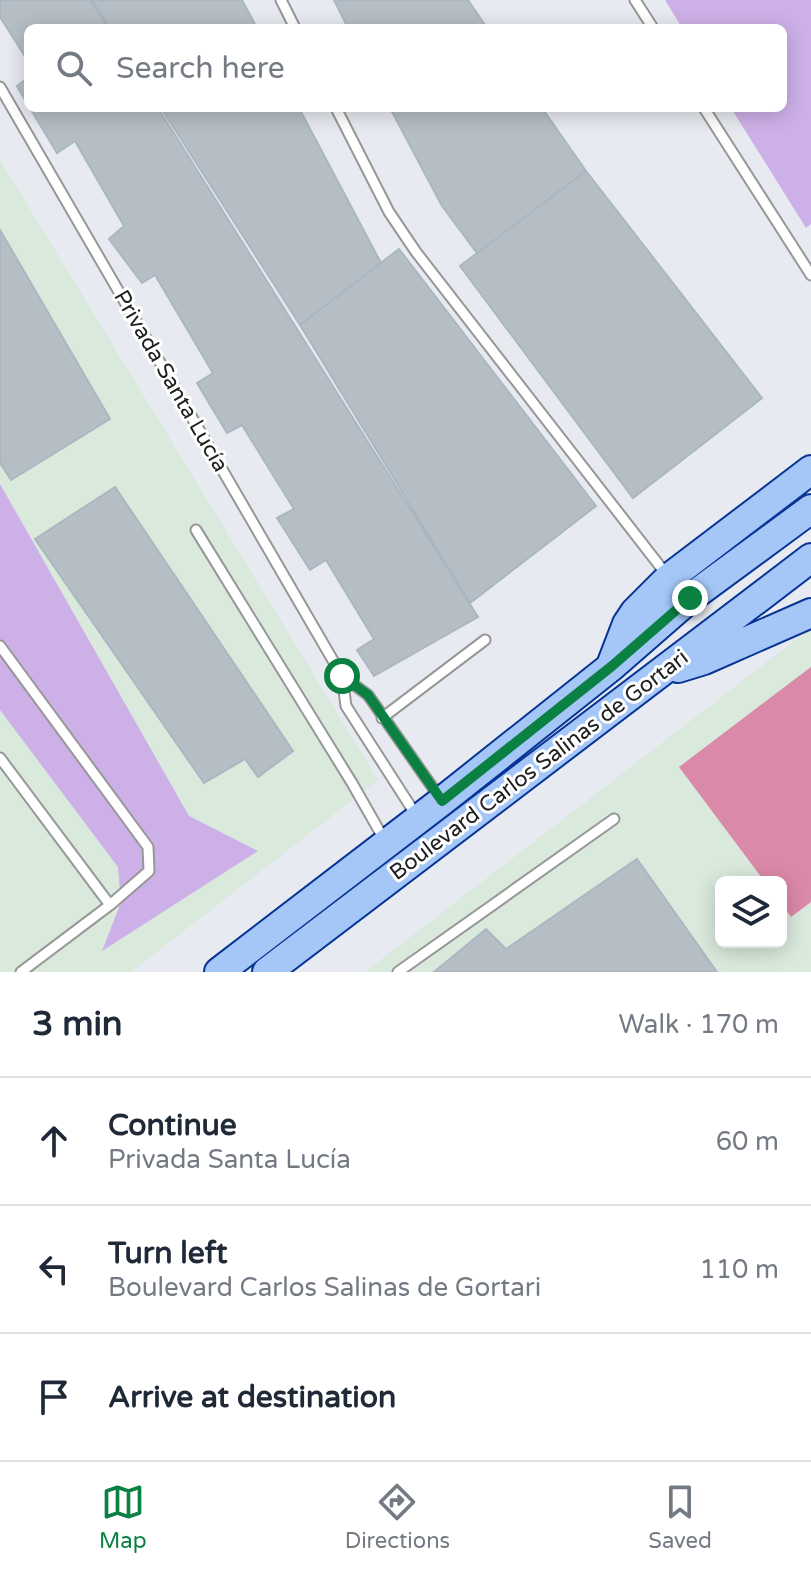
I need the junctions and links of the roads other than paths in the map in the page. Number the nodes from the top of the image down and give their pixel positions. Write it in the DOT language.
graph roads {
  1 [pos="281,0"];
  2 [pos="635,0"];
  3 [pos="293,24"];
  4 [pos="650,24"];
  5 [pos="0,87"];
  6 [pos="338,112"];
  7 [pos="707,112"];
  8 [pos="811,275"];
  9 [pos="811,470"];
  10 [pos="811,509"];
  11 [pos="196,530"];
  12 [pos="811,558"];
  13 [pos="669,578"];
  14 [pos="811,613"];
  15 [pos="485,640"];
  16 [pos="0,646"];
  17 [pos="612,666"];
  18 [pos="658,674"];
  19 [pos="342,676"];
  20 [pos="382,718"];
  21 [pos="0,758"];
  22 [pos="442,801"];
  23 [pos="418,819"];
  24 [pos="614,819"];
  25 [pos="386,844"];
  26 [pos="110,905"];
  27 [pos="21,972"];
  28 [pos="219,972"];
  29 [pos="267,972"];
  30 [pos="398,972"];
  1 -- 3 [label="lane"];
  2 -- 4 [label="lane"];
  5 -- 19 [label="lane, Privada Santa Lucía"];
  6 -- 13 [label="lane"];
  7 -- 8 [label="lane"];
  9 -- 13 [label="main road"];
  10 -- 17 [label="main road, Boulevard Carlos Salinas de Gortari"];
  11 -- 25 [label="lane"];
  12 -- 18 [label="main road, Boulevard Carlos Salinas de Gortari"];
  13 -- 17 [label="main road"];
  14 -- 18 [label="main road"];
  15 -- 20 [label="lane"];
  16 -- 26 [label="lane"];
  17 -- 22 [label="main road, Boulevard Carlos Salinas de Gortari"];
  18 -- 29 [label="main road, Boulevard Carlos Salinas de Gortari"];
  19 -- 20 [label="lane, Privada Santa Lucía"];
  19 -- 23 [label="lane, Privada Santa Lucía"];
  20 -- 22 [label="lane, Privada Santa Lucía"];
  21 -- 26 [label="lane"];
  22 -- 23 [label="main road, Boulevard Carlos Salinas de Gortari"];
  23 -- 25 [label="main road, Boulevard Carlos Salinas de Gortari"];
  24 -- 30 [label="lane"];
  25 -- 28 [label="main road, Boulevard Carlos Salinas de Gortari"];
  26 -- 27 [label="lane"];
}
